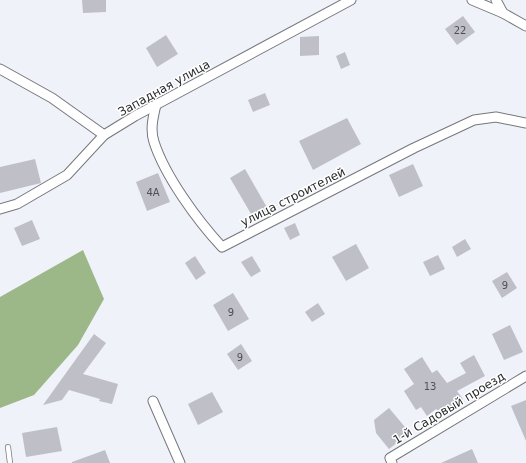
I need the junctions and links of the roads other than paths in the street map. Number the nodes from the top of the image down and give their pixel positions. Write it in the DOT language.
graph roads {
  1 [pos="351,0"];
  2 [pos="472,0"];
  3 [pos="496,0"];
  4 [pos="503,13"];
  5 [pos="526,26"];
  6 [pos="0,69"];
  7 [pos="156,105"];
  8 [pos="526,123"];
  9 [pos="104,135"];
  10 [pos="0,209"];
  11 [pos="526,376"];
  12 [pos="153,401"];
  13 [pos="8,447"];
  14 [pos="10,463"];
  15 [pos="180,463"];
  16 [pos="392,463"];
  1 -- 7 [label="street, Западная улица"];
  2 -- 4 [label="street"];
  3 -- 4 [label="street"];
  4 -- 5 [label="street"];
  6 -- 9 [label="street"];
  7 -- 8 [label="street, улица строителей"];
  7 -- 9 [label="street, Западная улица"];
  9 -- 10 [label="street, Западная улица"];
  11 -- 16 [label="street, 1-й Садовый проезд"];
  12 -- 15 [label="street"];
  13 -- 14 [label="lane"];
}
